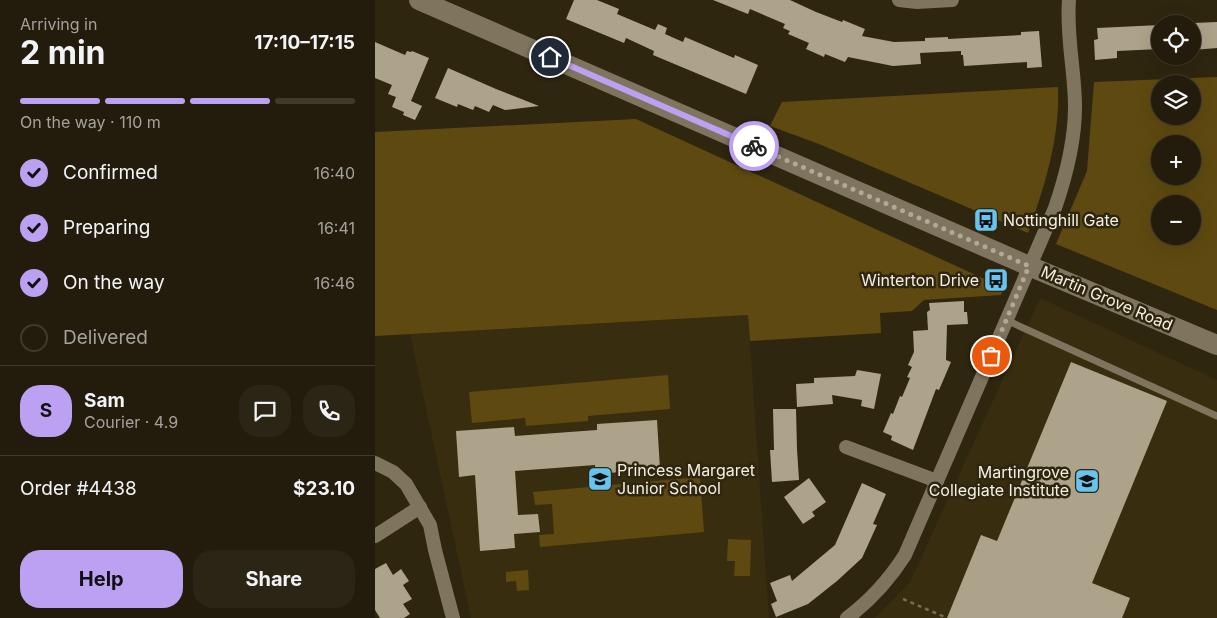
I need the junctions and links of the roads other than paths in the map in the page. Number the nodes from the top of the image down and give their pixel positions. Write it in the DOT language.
graph roads {
  1 [pos="419,0"];
  2 [pos="899,0"];
  3 [pos="952,0"];
  4 [pos="1069,0"];
  5 [pos="1029,266"];
  6 [pos="1006,320"];
  7 [pos="1217,345"];
  8 [pos="1217,416"];
  9 [pos="845,447"];
  10 [pos="375,463"];
  11 [pos="937,481"];
  12 [pos="420,507"];
  13 [pos="375,536"];
  14 [pos="453,618"];
  15 [pos="847,618"];
  1 -- 5 [label="main road, Martin Grove Road"];
  2 -- 3 [label="street"];
  4 -- 5 [label="street"];
  5 -- 6 [label="street"];
  5 -- 7 [label="main road, Martin Grove Road"];
  6 -- 8 [label="lane"];
  6 -- 11 [label="street"];
  9 -- 11 [label="street"];
  10 -- 12 [label="street"];
  11 -- 15 [label="street"];
  12 -- 13 [label="street"];
  12 -- 14 [label="street"];
}
